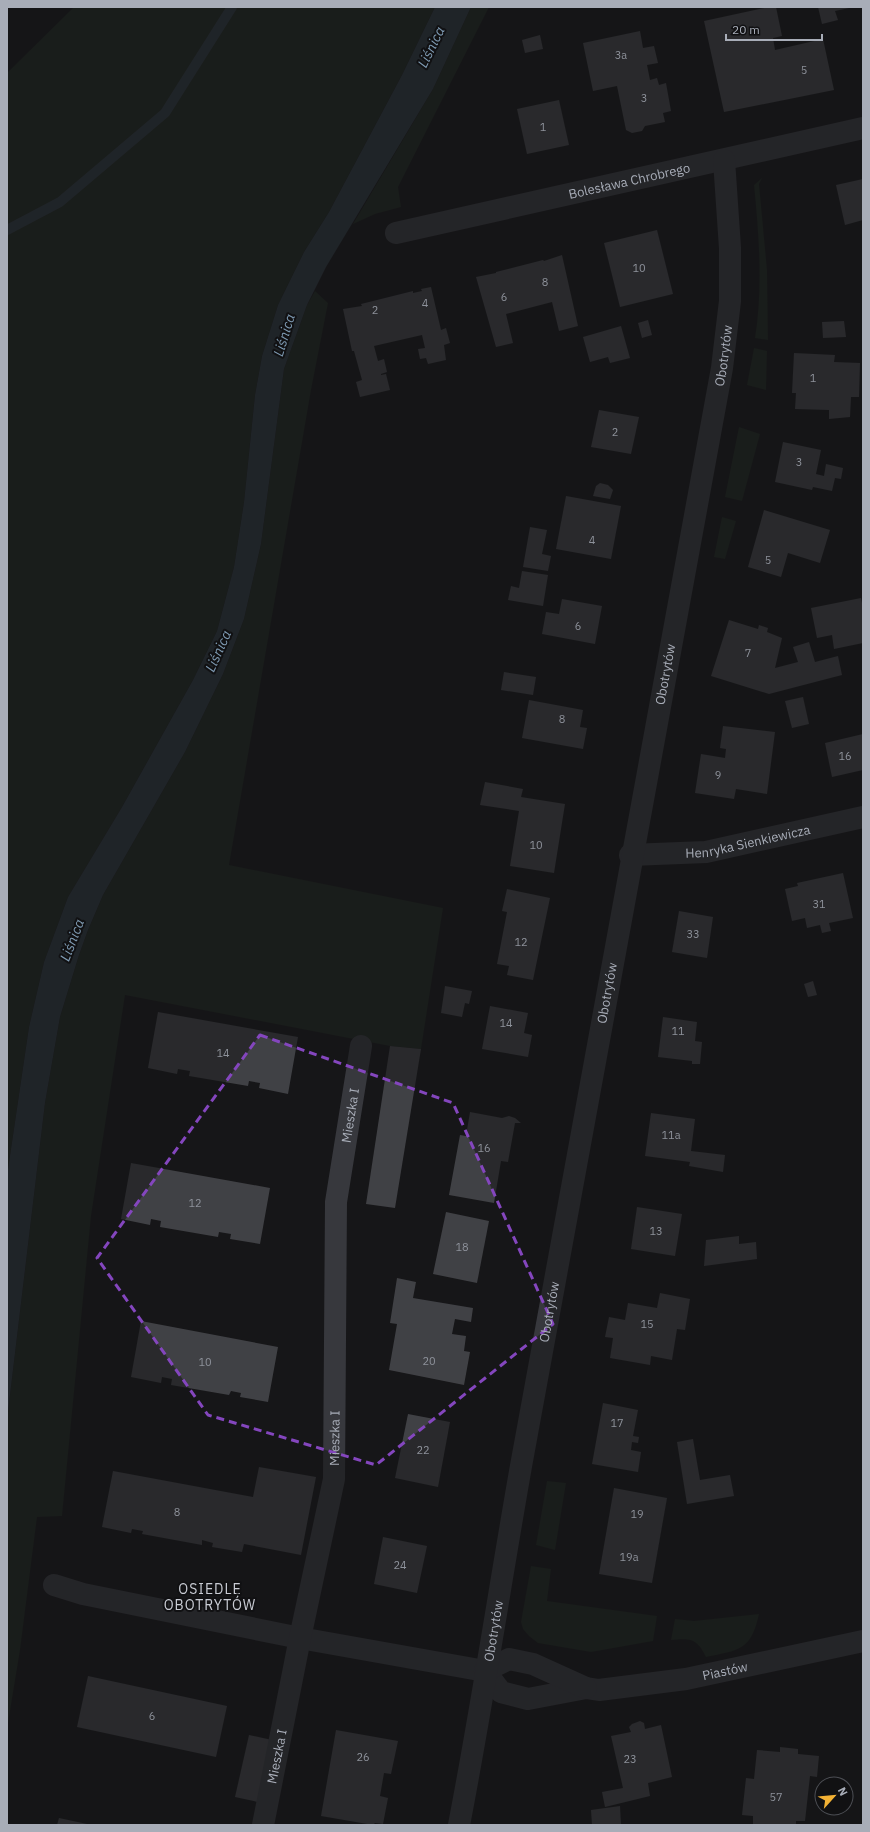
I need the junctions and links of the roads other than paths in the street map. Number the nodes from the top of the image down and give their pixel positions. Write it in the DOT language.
graph roads {
  1 [pos="863,128"];
  2 [pos="724,160"];
  3 [pos="396,233"];
  4 [pos="863,817"];
  5 [pos="630,855"];
  6 [pos="361,1046"];
  7 [pos="54,1585"];
  8 [pos="300,1638"];
  9 [pos="863,1640"];
  10 [pos="485,1671"];
  11 [pos="586,1688"];
  12 [pos="263,1825"];
  13 [pos="459,1825"];
  1 -- 2 [label="street, Bolesława Chrobrego"];
  2 -- 3 [label="street, Bolesława Chrobrego"];
  2 -- 5 [label="street, Obotrytów"];
  4 -- 5 [label="street, Henryka Sienkiewicza"];
  5 -- 10 [label="street, Obotrytów"];
  6 -- 8 [label="street, Mieszka I"];
  7 -- 8 [label="street"];
  8 -- 10 [label="street"];
  8 -- 12 [label="street, Mieszka I"];
  9 -- 11 [label="street, Piastów"];
  10 -- 11 [label="street, Piastów"];
  10 -- 11 [label="street, Piastów"];
  10 -- 13 [label="street, Obotrytów"];
}
